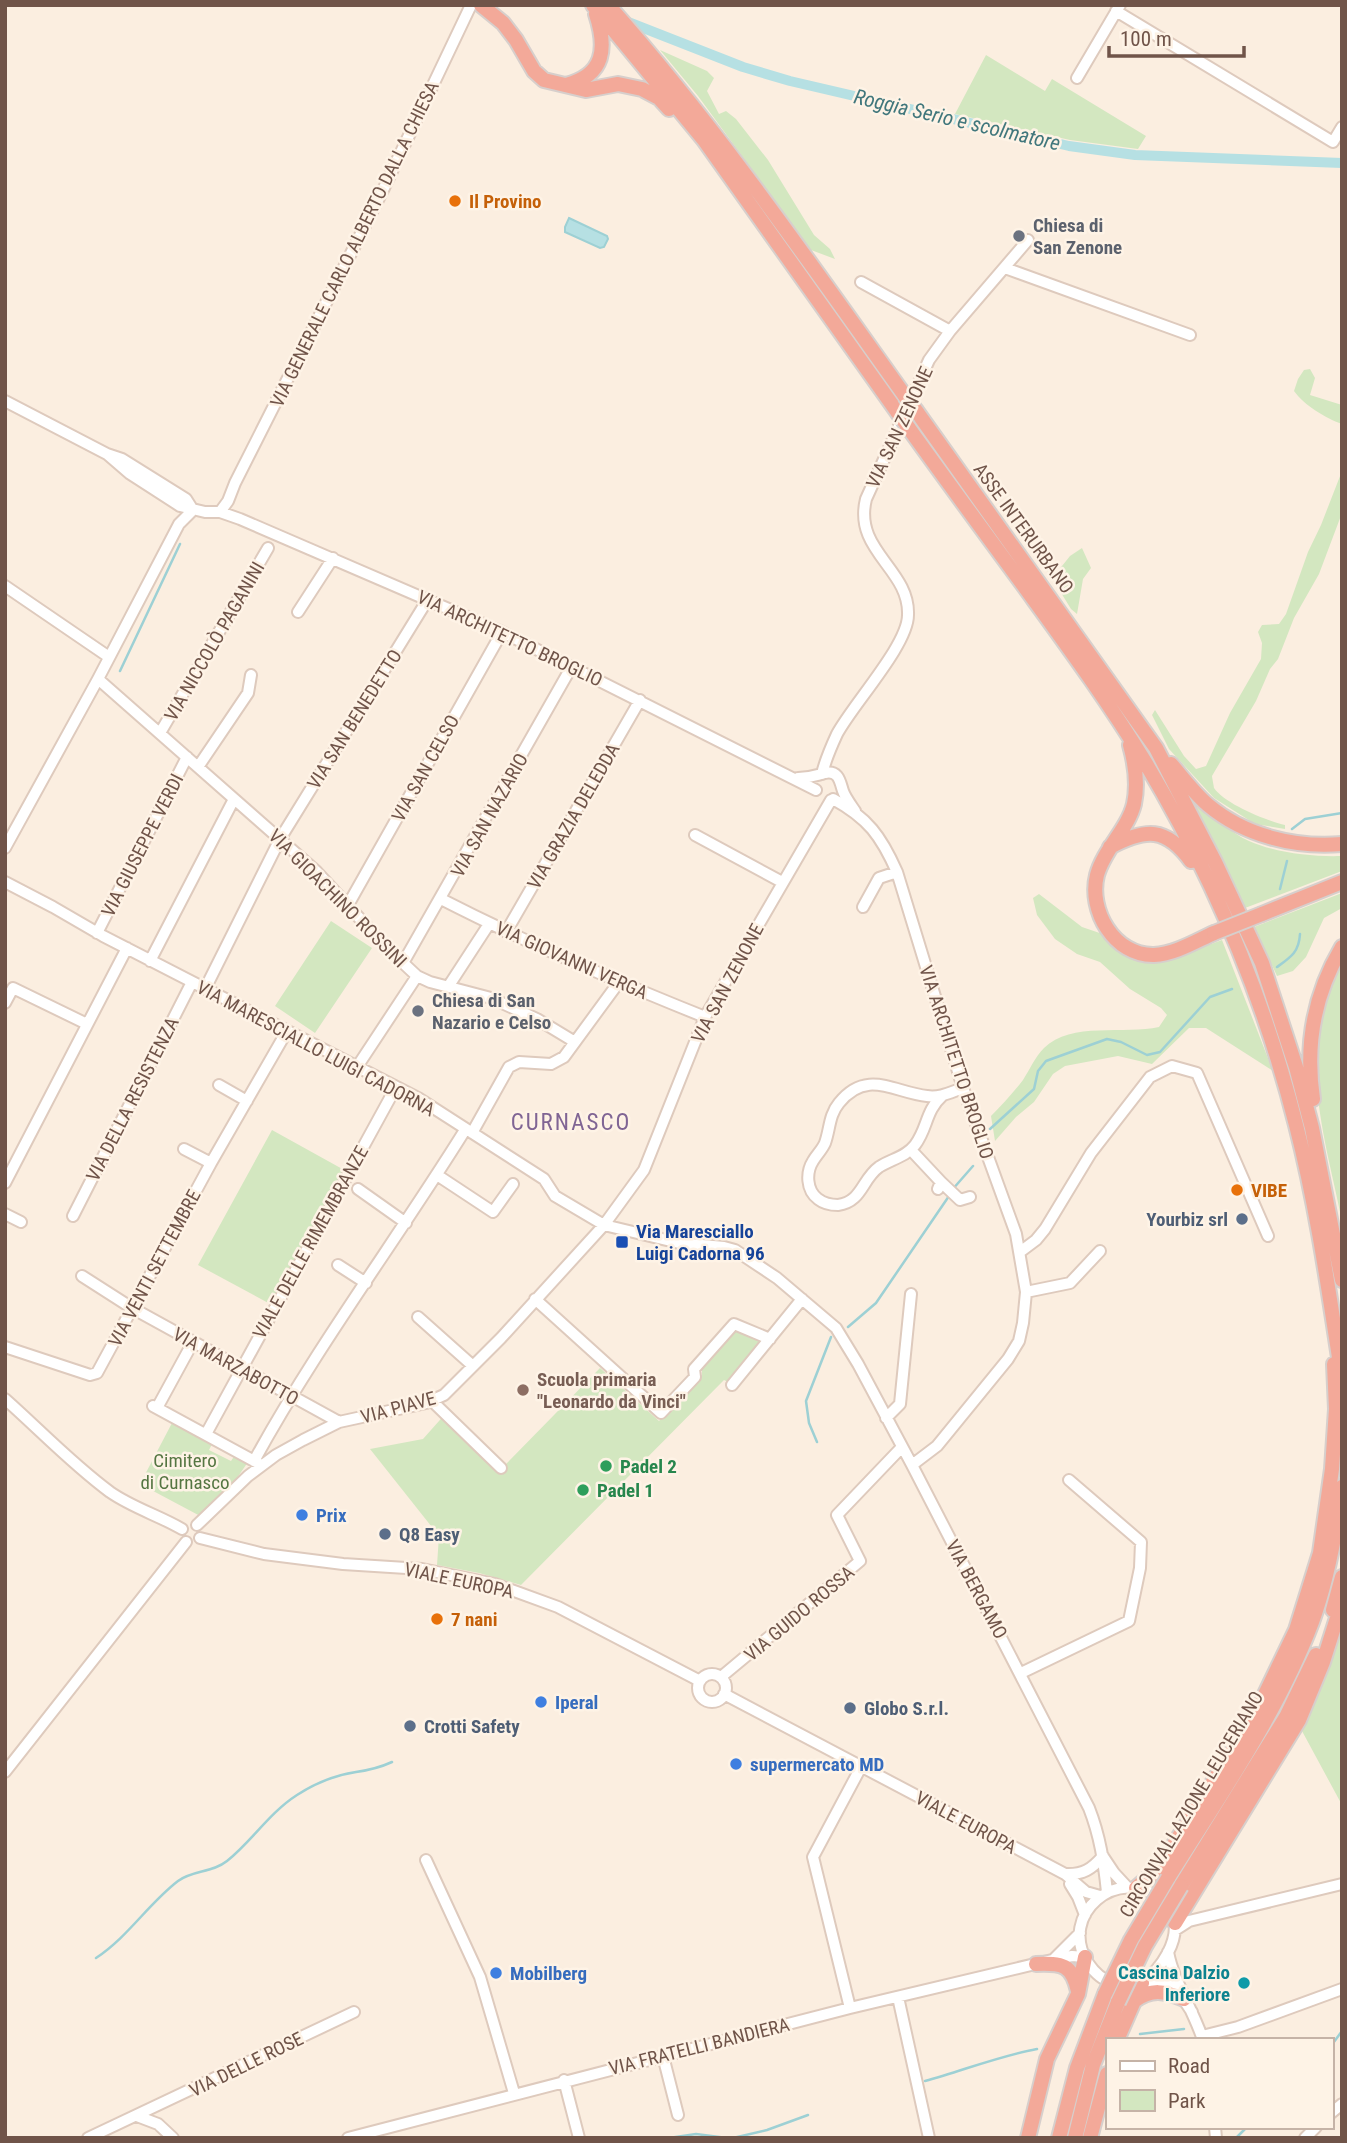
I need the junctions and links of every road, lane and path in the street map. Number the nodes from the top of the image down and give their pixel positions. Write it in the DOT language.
graph roads {
  1 [pos="471,5"];
  2 [pos="481,5"];
  3 [pos="598,6"];
  4 [pos="1118,8"];
  5 [pos="1077,78"];
  6 [pos="565,85"];
  7 [pos="1342,127"];
  8 [pos="709,136"];
  9 [pos="1028,240"];
  10 [pos="1005,268"];
  11 [pos="862,282"];
  12 [pos="950,331"];
  13 [pos="1190,335"];
  14 [pos="5,401"];
  15 [pos="193,510"];
  16 [pos="220,512"];
  17 [pos="268,548"];
  18 [pos="333,558"];
  19 [pos="5,586"];
  20 [pos="428,599"];
  21 [pos="298,612"];
  22 [pos="502,632"];
  23 [pos="109,657"];
  24 [pos="572,666"];
  25 [pos="251,675"];
  26 [pos="98,679"];
  27 [pos="640,700"];
  28 [pos="160,733"];
  29 [pos="1127,734"];
  30 [pos="832,747"];
  31 [pos="1156,748"];
  32 [pos="187,757"];
  33 [pos="198,767"];
  34 [pos="835,774"];
  35 [pos="820,776"];
  36 [pos="795,778"];
  37 [pos="842,790"];
  38 [pos="825,796"];
  39 [pos="234,799"];
  40 [pos="856,811"];
  41 [pos="695,835"];
  42 [pos="280,839"];
  43 [pos="1342,844"];
  44 [pos="5,848"];
  45 [pos="1109,848"];
  46 [pos="897,872"];
  47 [pos="5,882"];
  48 [pos="782,882"];
  49 [pos="1342,882"];
  50 [pos="1210,887"];
  51 [pos="441,899"];
  52 [pos="348,905"];
  53 [pos="863,907"];
  54 [pos="489,924"];
  55 [pos="506,932"];
  56 [pos="97,933"];
  57 [pos="1342,947"];
  58 [pos="127,948"];
  59 [pos="150,961"];
  60 [pos="403,963"];
  61 [pos="417,976"];
  62 [pos="192,982"];
  63 [pos="619,982"];
  64 [pos="448,987"];
  65 [pos="205,989"];
  66 [pos="5,1003"];
  67 [pos="705,1017"];
  68 [pos="87,1024"];
  69 [pos="287,1031"];
  70 [pos="575,1042"];
  71 [pos="357,1067"];
  72 [pos="219,1085"];
  73 [pos="396,1087"];
  74 [pos="963,1088"];
  75 [pos="943,1095"];
  76 [pos="247,1101"];
  77 [pos="1312,1128"];
  78 [pos="468,1131"];
  79 [pos="184,1149"];
  80 [pos="911,1150"];
  81 [pos="211,1163"];
  82 [pos="437,1175"];
  83 [pos="5,1183"];
  84 [pos="513,1184"];
  85 [pos="358,1189"];
  86 [pos="970,1197"];
  87 [pos="5,1214"];
  88 [pos="73,1216"];
  89 [pos="21,1222"];
  90 [pos="406,1223"];
  91 [pos="604,1225"];
  92 [pos="1268,1237"];
  93 [pos="1100,1251"];
  94 [pos="1020,1252"];
  95 [pos="338,1265"];
  96 [pos="82,1276"];
  97 [pos="1342,1280"];
  98 [pos="366,1283"];
  99 [pos="1026,1293"];
  100 [pos="911,1294"];
  101 [pos="535,1298"];
  102 [pos="802,1299"];
  103 [pos="132,1308"];
  104 [pos="418,1317"];
  105 [pos="836,1328"];
  106 [pos="770,1339"];
  107 [pos="193,1342"];
  108 [pos="1337,1345"];
  109 [pos="5,1347"];
  110 [pos="473,1366"];
  111 [pos="241,1369"];
  112 [pos="1342,1377"];
  113 [pos="732,1385"];
  114 [pos="290,1395"];
  115 [pos="5,1399"];
  116 [pos="432,1401"];
  117 [pos="886,1418"];
  118 [pos="340,1422"];
  119 [pos="206,1434"];
  120 [pos="902,1447"];
  121 [pos="258,1463"];
  122 [pos="912,1465"];
  123 [pos="501,1468"];
  124 [pos="1069,1480"];
  125 [pos="1342,1487"];
  126 [pos="197,1525"];
  127 [pos="181,1529"];
  128 [pos="200,1538"];
  129 [pos="186,1542"];
  130 [pos="1342,1577"];
  131 [pos="1342,1602"];
  132 [pos="1021,1673"];
  133 [pos="721,1678"];
  134 [pos="700,1681"];
  135 [pos="724,1694"];
  136 [pos="861,1767"];
  137 [pos="5,1772"];
  138 [pos="1103,1856"];
  139 [pos="426,1860"];
  140 [pos="1062,1873"];
  141 [pos="1342,1884"];
  142 [pos="1132,1887"];
  143 [pos="1103,1894"];
  144 [pos="1085,1915"];
  145 [pos="1175,1926"];
  146 [pos="1080,1933"];
  147 [pos="1168,1952"];
  148 [pos="1085,1957"];
  149 [pos="1052,1960"];
  150 [pos="1036,1964"];
  151 [pos="1142,1983"];
  152 [pos="1342,1989"];
  153 [pos="1078,1994"];
  154 [pos="898,1997"];
  155 [pos="1119,1999"];
  156 [pos="1184,1999"];
  157 [pos="850,2008"];
  158 [pos="354,2012"];
  159 [pos="1192,2012"];
  160 [pos="1116,2038"];
  161 [pos="1202,2038"];
  162 [pos="663,2056"];
  163 [pos="1106,2078"];
  164 [pos="564,2080"];
  165 [pos="514,2093"];
  166 [pos="678,2115"];
  167 [pos="137,2116"];
  168 [pos="88,2138"];
  169 [pos="173,2138"];
  170 [pos="348,2138"];
  171 [pos="579,2138"];
  172 [pos="929,2138"];
  173 [pos="1028,2138"];
  174 [pos="1059,2138"];
  175 [pos="1075,2138"];
  176 [pos="1090,2138"];
  1 -- 16 [label="street, VIA GENERALE CARLO ALBERTO DALLA CHIESA"];
  2 -- 6 [label="highway"];
  3 -- 6 [label="highway"];
  3 -- 8 [label="highway, ASSE INTERURBANO"];
  4 -- 5 [label="street"];
  4 -- 7 [label="street"];
  6 -- 8 [label="highway"];
  8 -- 29 [label="highway, ASSE INTERURBANO, bridge"];
  8 -- 31 [label="highway, ASSE INTERURBANO, bridge"];
  9 -- 10 [label="street, VIA SAN ZENONE"];
  10 -- 12 [label="street, VIA SAN ZENONE"];
  10 -- 13 [label="street"];
  11 -- 12 [label="street"];
  12 -- 30 [label="street, VIA SAN ZENONE"];
  14 -- 15 [label="street"];
  15 -- 16 [label="street"];
  15 -- 23 [label="street"];
  16 -- 18 [label="street, VIA ARCHITETTO BROGLIO"];
  17 -- 28 [label="street, VIA NICCOLÒ PAGANINI"];
  18 -- 20 [label="street, VIA ARCHITETTO BROGLIO"];
  18 -- 21 [label="street"];
  19 -- 23 [label="street"];
  20 -- 22 [label="street, VIA ARCHITETTO BROGLIO"];
  20 -- 42 [label="street, VIA SAN BENEDETTO"];
  22 -- 24 [label="street, VIA ARCHITETTO BROGLIO"];
  22 -- 52 [label="street, VIA SAN CELSO"];
  23 -- 26 [label="street"];
  24 -- 27 [label="street, VIA ARCHITETTO BROGLIO"];
  24 -- 51 [label="street, VIA SAN NAZARIO"];
  25 -- 33 [label="street"];
  26 -- 28 [label="street, VIA GIOACHINO ROSSINI"];
  26 -- 44 [label="street"];
  27 -- 36 [label="street, VIA ARCHITETTO BROGLIO"];
  27 -- 55 [label="street, VIA GRAZIA DELEDDA"];
  28 -- 32 [label="street, VIA GIOACHINO ROSSINI"];
  29 -- 45 [label="highway"];
  29 -- 50 [label="highway, ASSE INTERURBANO"];
  30 -- 34 [label="street"];
  30 -- 35 [label="street, VIA SAN ZENONE"];
  31 -- 43 [label="highway"];
  31 -- 77 [label="highway, ASSE INTERURBANO"];
  32 -- 33 [label="street, VIA GIOACHINO ROSSINI"];
  32 -- 56 [label="street, VIA GIUSEPPE VERDI"];
  33 -- 39 [label="street, VIA GIOACHINO ROSSINI"];
  34 -- 35 [label="street, VIA ARCHITETTO BROGLIO"];
  34 -- 37 [label="street, VIA ARCHITETTO BROGLIO"];
  35 -- 36 [label="street, VIA ARCHITETTO BROGLIO"];
  35 -- 38 [label="street, VIA SAN ZENONE"];
  36 -- 38 [label="street, VIA ARCHITETTO BROGLIO"];
  37 -- 38 [label="street"];
  37 -- 40 [label="street, VIA ARCHITETTO BROGLIO"];
  38 -- 40 [label="street, VIA ARCHITETTO BROGLIO"];
  38 -- 48 [label="street, VIA SAN ZENONE"];
  39 -- 42 [label="street, VIA GIOACHINO ROSSINI"];
  39 -- 59 [label="street"];
  40 -- 46 [label="street, VIA ARCHITETTO BROGLIO"];
  41 -- 48 [label="street"];
  42 -- 52 [label="street, VIA GIOACHINO ROSSINI"];
  42 -- 65 [label="street, VIA SAN BENEDETTO"];
  45 -- 49 [label="highway, bridge"];
  45 -- 50 [label="highway"];
  46 -- 53 [label="street"];
  46 -- 74 [label="street, VIA ARCHITETTO BROGLIO"];
  47 -- 56 [label="street, VIA MARESCIALLO LUIGI CADORNA"];
  48 -- 67 [label="street, VIA SAN ZENONE"];
  50 -- 108 [label="highway"];
  51 -- 54 [label="street, VIA GIOVANNI VERGA"];
  51 -- 60 [label="street, VIA SAN NAZARIO"];
  52 -- 60 [label="street, VIA GIOACHINO ROSSINI"];
  54 -- 55 [label="street, VIA GIOVANNI VERGA"];
  54 -- 64 [label="street"];
  55 -- 63 [label="street, VIA GIOVANNI VERGA"];
  56 -- 58 [label="street, VIA MARESCIALLO LUIGI CADORNA"];
  57 -- 77 [label="highway"];
  58 -- 59 [label="street, VIA MARESCIALLO LUIGI CADORNA"];
  58 -- 68 [label="street"];
  59 -- 62 [label="street, VIA MARESCIALLO LUIGI CADORNA"];
  60 -- 61 [label="street, VIA GIOACHINO ROSSINI"];
  61 -- 64 [label="street, VIA GIOACHINO ROSSINI"];
  61 -- 71 [label="street"];
  62 -- 65 [label="street, VIA MARESCIALLO LUIGI CADORNA"];
  62 -- 88 [label="street, VIA DELLA RESISTENZA"];
  63 -- 67 [label="street, VIA GIOVANNI VERGA"];
  63 -- 70 [label="street"];
  64 -- 70 [label="street, VIA GIOACHINO ROSSINI"];
  65 -- 69 [label="street, VIA MARESCIALLO LUIGI CADORNA"];
  66 -- 68 [label="street"];
  67 -- 91 [label="street, VIA SAN ZENONE"];
  68 -- 83 [label="street"];
  69 -- 71 [label="street, VIA MARESCIALLO LUIGI CADORNA"];
  69 -- 76 [label="street, VIA VENTI SETTEMBRE"];
  70 -- 78 [label="street"];
  71 -- 73 [label="street, VIA MARESCIALLO LUIGI CADORNA"];
  72 -- 76 [label="street"];
  73 -- 78 [label="street, VIA MARESCIALLO LUIGI CADORNA"];
  73 -- 111 [label="street, VIALE DELLE RIMEMBRANZE"];
  74 -- 75 [label="street"];
  74 -- 94 [label="street, VIA ARCHITETTO BROGLIO"];
  75 -- 80 [label="street"];
  75 -- 80 [label="street"];
  76 -- 81 [label="street, VIA VENTI SETTEMBRE"];
  77 -- 97 [label="highway"];
  78 -- 82 [label="street"];
  78 -- 91 [label="street, VIA MARESCIALLO LUIGI CADORNA"];
  79 -- 81 [label="street"];
  80 -- 86 [label="street"];
  81 -- 103 [label="street, VIA VENTI SETTEMBRE"];
  82 -- 84 [label="street"];
  82 -- 90 [label="street"];
  85 -- 90 [label="street"];
  87 -- 89 [label="street"];
  90 -- 98 [label="street"];
  91 -- 101 [label="street, VIA PIAVE"];
  91 -- 102 [label="street, VIA MARESCIALLO LUIGI CADORNA"];
  92 -- 94 [label="street"];
  93 -- 99 [label="street"];
  94 -- 99 [label="street, VIA ARCHITETTO BROGLIO"];
  95 -- 98 [label="street"];
  96 -- 103 [label="street, VIA MARZABOTTO"];
  98 -- 114 [label="street"];
  99 -- 122 [label="street, VIA ARCHITETTO BROGLIO"];
  100 -- 117 [label="street"];
  101 -- 106 [label="street"];
  101 -- 110 [label="street, VIA PIAVE"];
  102 -- 105 [label="street, VIA MARESCIALLO LUIGI CADORNA"];
  102 -- 106 [label="street"];
  103 -- 107 [label="street, VIA MARZABOTTO"];
  103 -- 109 [label="street, VIA VENTI SETTEMBRE"];
  104 -- 110 [label="street"];
  105 -- 117 [label="street, VIA BERGAMO"];
  106 -- 113 [label="street"];
  107 -- 111 [label="street, VIA MARZABOTTO"];
  107 -- 119 [label="street"];
  108 -- 112 [label="highway"];
  108 -- 142 [label="highway"];
  110 -- 116 [label="street, VIA PIAVE"];
  111 -- 114 [label="street, VIA MARZABOTTO"];
  111 -- 119 [label="street, VIALE DELLE RIMEMBRANZE"];
  114 -- 118 [label="street, VIA MARZABOTTO"];
  114 -- 121 [label="street"];
  115 -- 127 [label="street"];
  116 -- 118 [label="street, VIA PIAVE"];
  116 -- 123 [label="street"];
  117 -- 120 [label="street, VIA BERGAMO"];
  118 -- 121 [label="street, VIA PIAVE"];
  119 -- 121 [label="street"];
  120 -- 122 [label="street, VIA BERGAMO"];
  120 -- 133 [label="street, VIA GUIDO ROSSA"];
  121 -- 126 [label="street, VIA PIAVE"];
  122 -- 132 [label="street, VIA BERGAMO"];
  124 -- 132 [label="street"];
  125 -- 155 [label="highway, CIRCONVALLAZIONE LEUCERIANO, bridge"];
  126 -- 127 [label="street"];
  126 -- 128 [label="street"];
  127 -- 129 [label="street"];
  128 -- 129 [label="street"];
  128 -- 134 [label="street, VIALE EUROPA"];
  129 -- 137 [label="street"];
  130 -- 155 [label="highway, CIRCONVALLAZIONE LEUCERIANO, bridge"];
  131 -- 145 [label="highway"];
  132 -- 138 [label="street, VIA BERGAMO"];
  133 -- 134 [label="street"];
  133 -- 135 [label="street"];
  134 -- 135 [label="street, VIALE EUROPA"];
  135 -- 136 [label="street, VIALE EUROPA"];
  136 -- 140 [label="street, VIALE EUROPA"];
  136 -- 157 [label="street"];
  138 -- 140 [label="street"];
  138 -- 142 [label="street, VIA BERGAMO"];
  138 -- 143 [label="street, VIA BERGAMO"];
  139 -- 165 [label="street"];
  140 -- 143 [label="street, VIALE EUROPA"];
  140 -- 144 [label="street, VIALE EUROPA"];
  141 -- 145 [label="street"];
  142 -- 143 [label="street"];
  142 -- 145 [label="street"];
  143 -- 144 [label="street"];
  144 -- 146 [label="street"];
  145 -- 147 [label="street"];
  146 -- 148 [label="street"];
  146 -- 149 [label="street, VIA FRATELLI BANDIERA"];
  147 -- 151 [label="street"];
  147 -- 159 [label="street"];
  148 -- 149 [label="street, VIA FRATELLI BANDIERA"];
  148 -- 151 [label="street"];
  148 -- 153 [label="highway"];
  149 -- 150 [label="street, VIA FRATELLI BANDIERA"];
  150 -- 153 [label="highway"];
  150 -- 154 [label="street, VIA FRATELLI BANDIERA"];
  151 -- 155 [label="highway"];
  151 -- 156 [label="street"];
  152 -- 161 [label="street"];
  153 -- 173 [label="highway"];
  154 -- 157 [label="street, VIA FRATELLI BANDIERA"];
  154 -- 172 [label="street"];
  155 -- 156 [label="highway"];
  155 -- 160 [label="highway"];
  155 -- 174 [label="highway, CIRCONVALLAZIONE LEUCERIANO"];
  155 -- 175 [label="highway, CIRCONVALLAZIONE LEUCERIANO"];
  156 -- 159 [label="street"];
  157 -- 162 [label="street, VIA FRATELLI BANDIERA"];
  158 -- 167 [label="street, VIA DELLE ROSE"];
  159 -- 161 [label="street"];
  162 -- 164 [label="street, VIA FRATELLI BANDIERA"];
  162 -- 166 [label="street"];
  163 -- 176 [label="highway"];
  164 -- 165 [label="street, VIA FRATELLI BANDIERA"];
  164 -- 171 [label="street"];
  165 -- 170 [label="street, VIA FRATELLI BANDIERA"];
  167 -- 168 [label="street, VIA DELLE ROSE"];
  167 -- 169 [label="street"];
}
